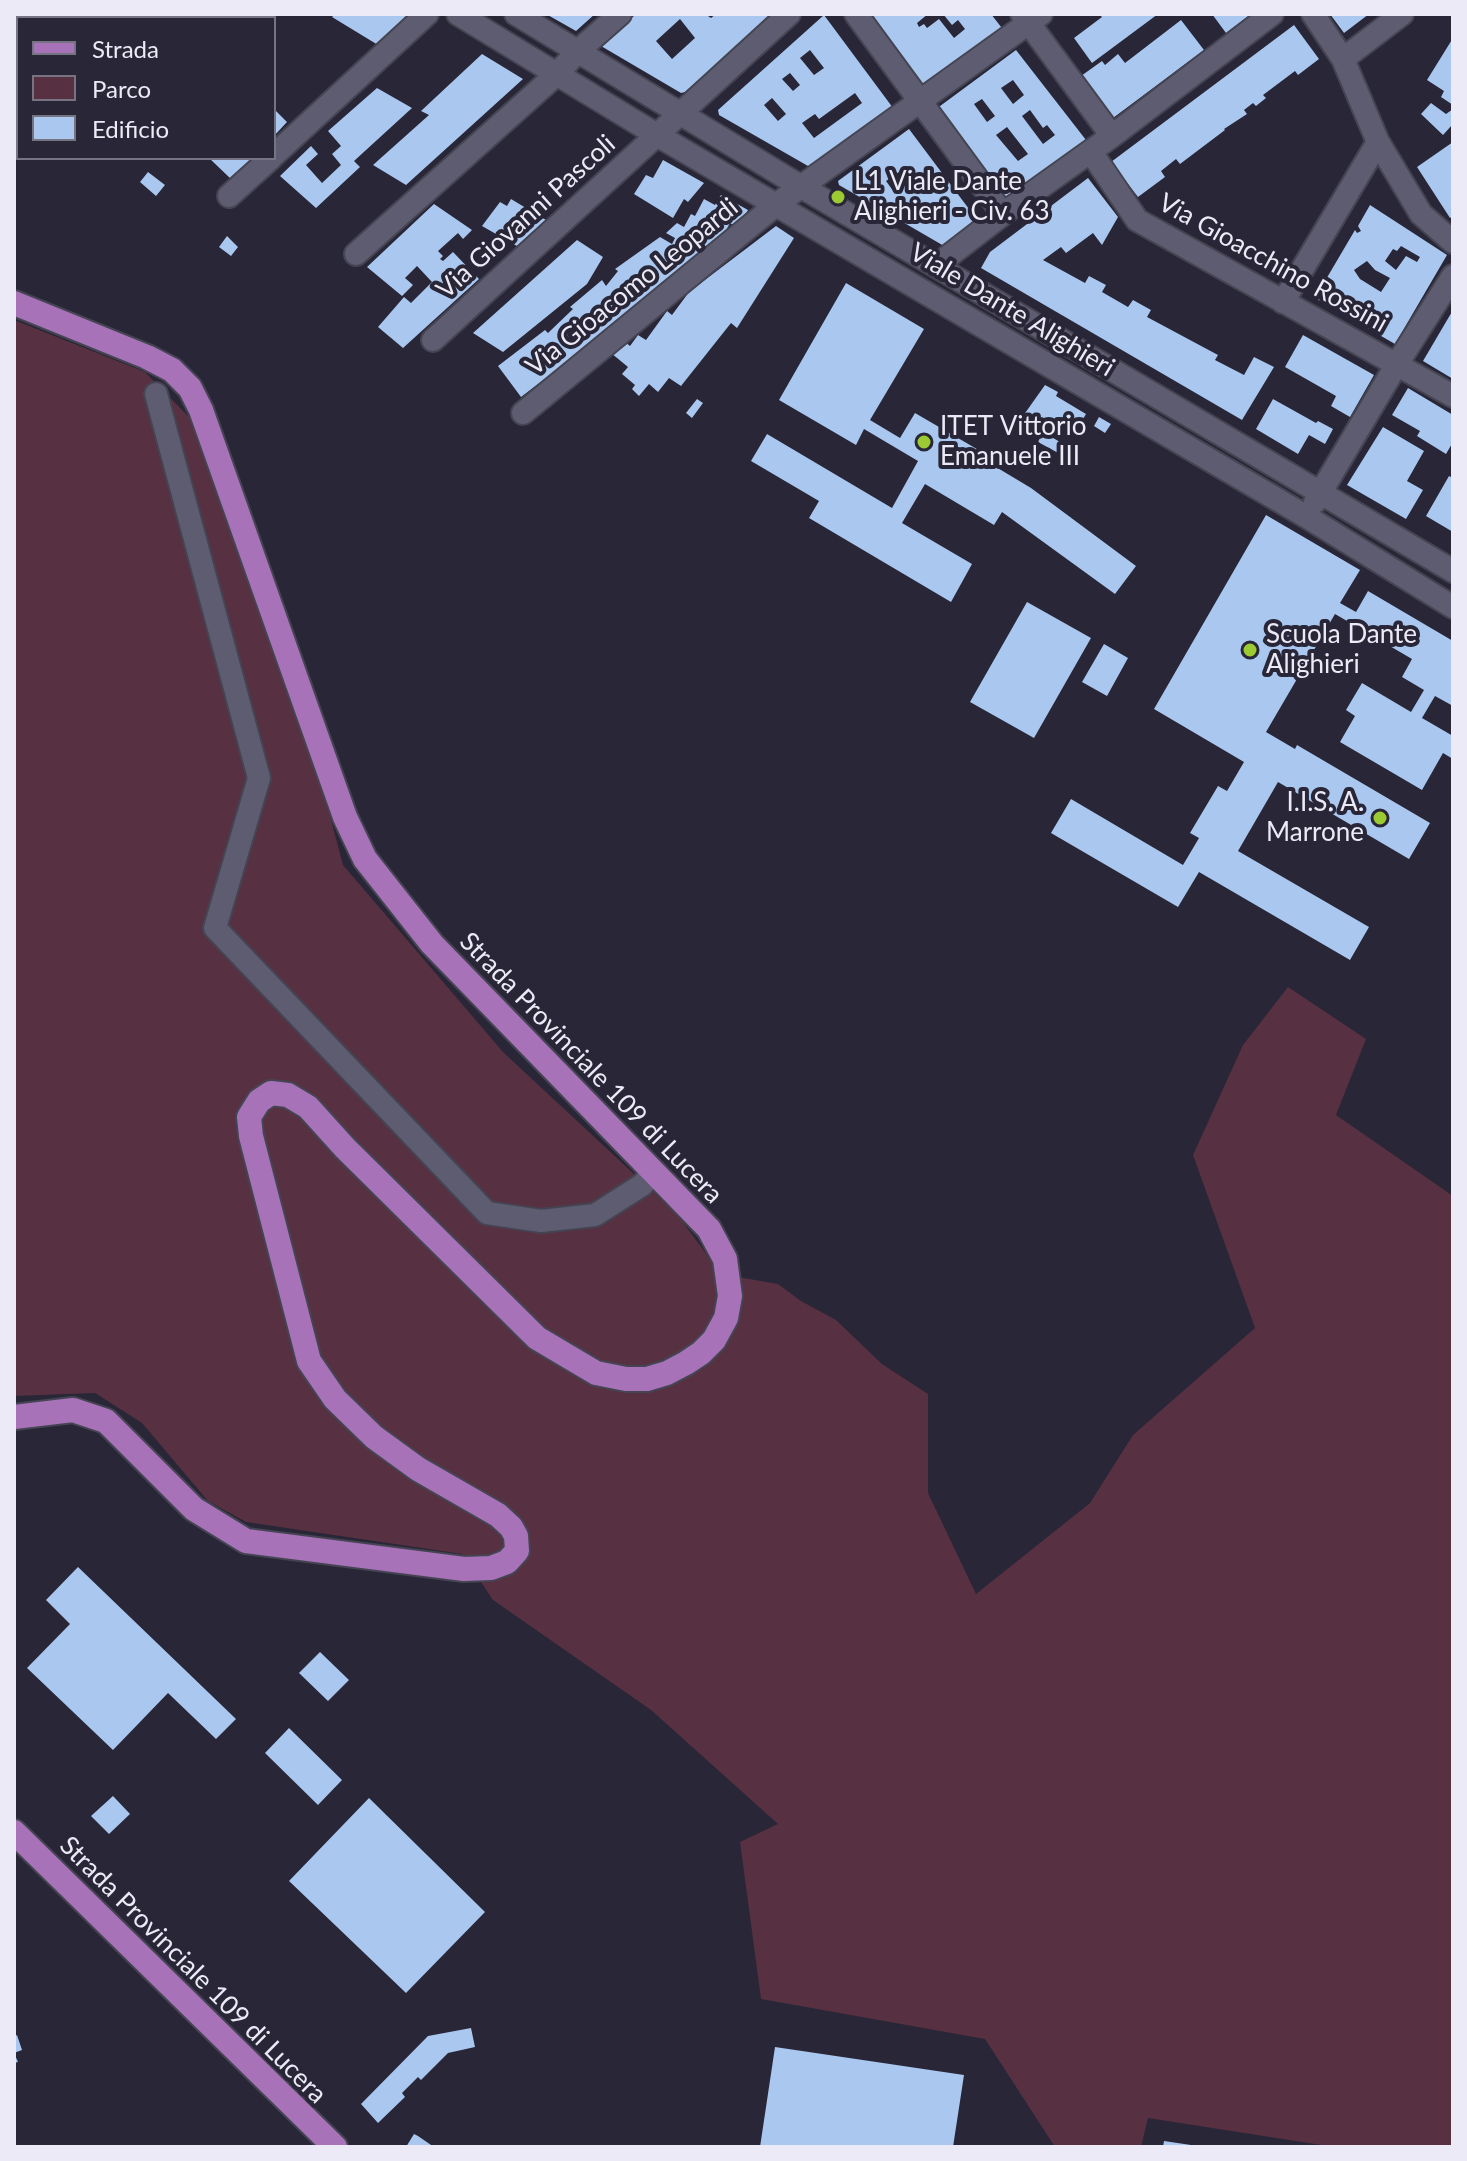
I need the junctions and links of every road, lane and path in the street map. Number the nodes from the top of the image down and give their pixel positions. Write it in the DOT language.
graph roads {
  1 [pos="427,14"];
  2 [pos="458,14"];
  3 [pos="516,14"];
  4 [pos="620,14"];
  5 [pos="789,14"];
  6 [pos="856,14"];
  7 [pos="1272,14"];
  8 [pos="1313,14"];
  9 [pos="1402,14"];
  10 [pos="1031,17"];
  11 [pos="578,51"];
  12 [pos="1343,59"];
  13 [pos="558,73"];
  14 [pos="920,102"];
  15 [pos="680,113"];
  16 [pos="657,135"];
  17 [pos="1112,136"];
  18 [pos="1378,142"];
  19 [pos="276,152"];
  20 [pos="1091,152"];
  21 [pos="268,160"];
  22 [pos="800,186"];
  23 [pos="229,196"];
  24 [pos="777,204"];
  25 [pos="1003,214"];
  26 [pos="1453,242"];
  27 [pos="356,254"];
  28 [pos="937,265"];
  29 [pos="1453,276"];
  30 [pos="1283,302"];
  31 [pos="14,303"];
  32 [pos="433,340"];
  33 [pos="1397,364"];
  34 [pos="156,394"];
  35 [pos="1453,396"];
  36 [pos="523,413"];
  37 [pos="1321,492"];
  38 [pos="1307,517"];
  39 [pos="1453,571"];
  40 [pos="1453,607"];
  41 [pos="654,1172"];
  42 [pos="14,1417"];
  43 [pos="14,1832"];
  44 [pos="335,2147"];
  1 -- 19 [label="street"];
  2 -- 13 [label="street, Viale Dante Alighieri"];
  3 -- 11 [label="street, Viale Dante Alighieri"];
  4 -- 11 [label="street"];
  5 -- 15 [label="street, Via Giovanni Pascoli"];
  6 -- 14 [label="street"];
  7 -- 17 [label="street"];
  8 -- 12 [label="street"];
  9 -- 12 [label="street"];
  10 -- 14 [label="street, Via Gioacomo Leopardi"];
  10 -- 17 [label="street"];
  11 -- 13 [label="street"];
  11 -- 15 [label="street, Viale Dante Alighieri"];
  12 -- 18 [label="street"];
  13 -- 16 [label="street, Viale Dante Alighieri"];
  13 -- 27 [label="street"];
  14 -- 22 [label="street, Via Gioacomo Leopardi"];
  14 -- 25 [label="street"];
  15 -- 16 [label="street, Via Giovanni Pascoli"];
  15 -- 22 [label="street, Viale Dante Alighieri"];
  16 -- 24 [label="street, Viale Dante Alighieri"];
  16 -- 32 [label="street, Via Giovanni Pascoli"];
  17 -- 20 [label="street"];
  18 -- 26 [label="street"];
  18 -- 30 [label="street"];
  20 -- 25 [label="street"];
  20 -- 30 [label="street, Via Gioacchino Rossini"];
  21 -- 23 [label="street"];
  22 -- 24 [label="street, Via Gioacomo Leopardi"];
  22 -- 28 [label="street, Viale Dante Alighieri"];
  24 -- 36 [label="street, Via Gioacomo Leopardi"];
  24 -- 38 [label="street, Viale Dante Alighieri"];
  25 -- 28 [label="street"];
  28 -- 37 [label="street, Viale Dante Alighieri"];
  29 -- 33 [label="street"];
  30 -- 33 [label="street, Via Gioacchino Rossini"];
  31 -- 41 [label="main road, Strada Provinciale 109 di Lucera"];
  33 -- 35 [label="street, Via Gioacchino Rossini"];
  33 -- 37 [label="street"];
  34 -- 41 [label="street"];
  37 -- 38 [label="street"];
  37 -- 39 [label="street, Viale Dante Alighieri"];
  38 -- 40 [label="street, Viale Dante Alighieri"];
  41 -- 42 [label="main road, Strada Provinciale 109 di Lucera"];
  43 -- 44 [label="main road, Strada Provinciale 109 di Lucera"];
}
